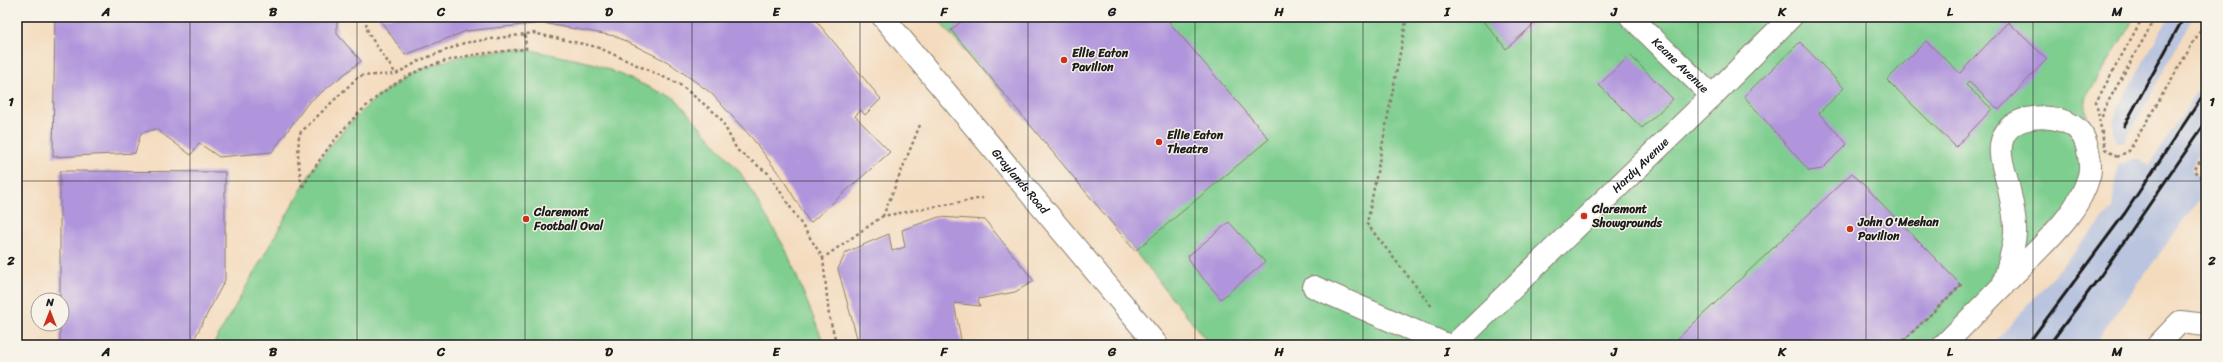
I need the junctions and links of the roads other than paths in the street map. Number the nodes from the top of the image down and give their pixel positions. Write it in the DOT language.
graph roads {
  1 [pos="883,17"];
  2 [pos="1632,17"];
  3 [pos="1791,17"];
  4 [pos="1712,96"];
  5 [pos="2003,286"];
  6 [pos="1314,287"];
  7 [pos="2206,325"];
  8 [pos="1453,344"];
  9 [pos="1157,345"];
  10 [pos="1944,345"];
  11 [pos="2158,345"];
  1 -- 9 [label="street, Graylands Road"];
  2 -- 4 [label="street, Keane Avenue"];
  3 -- 4 [label="street, Hardy Avenue"];
  4 -- 8 [label="street, Hardy Avenue"];
  5 -- 5 [label="street"];
  5 -- 10 [label="street"];
  6 -- 8 [label="street"];
  7 -- 11 [label="street"];
}
